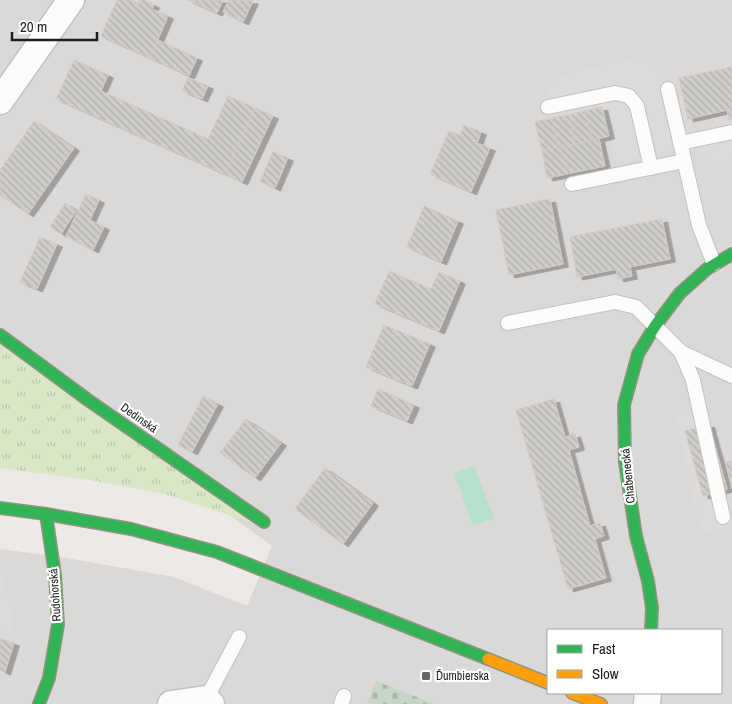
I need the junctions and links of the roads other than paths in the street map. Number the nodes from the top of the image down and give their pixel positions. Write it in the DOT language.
graph roads {
  1 [pos="72,0"];
  2 [pos="668,90"];
  3 [pos="0,101"];
  4 [pos="548,107"];
  5 [pos="732,132"];
  6 [pos="680,143"];
  7 [pos="684,161"];
  8 [pos="651,168"];
  9 [pos="572,184"];
  10 [pos="732,254"];
  11 [pos="714,264"];
  12 [pos="508,322"];
  13 [pos="655,326"];
  14 [pos="0,335"];
  15 [pos="681,352"];
  16 [pos="732,376"];
  17 [pos="0,508"];
  18 [pos="46,514"];
  19 [pos="723,518"];
  20 [pos="264,522"];
  21 [pos="651,629"];
  22 [pos="239,637"];
  23 [pos="547,684"];
  24 [pos="575,694"];
  25 [pos="208,701"];
  26 [pos="39,704"];
  27 [pos="171,704"];
  28 [pos="601,704"];
  1 -- 3 [label="street"];
  2 -- 6 [label="lane"];
  4 -- 8 [label="lane"];
  5 -- 6 [label="lane"];
  6 -- 7 [label="lane"];
  7 -- 8 [label="lane"];
  7 -- 11 [label="lane"];
  8 -- 9 [label="lane"];
  10 -- 11 [label="street, Chabenecká"];
  11 -- 13 [label="street, Chabenecká"];
  12 -- 13 [label="lane"];
  13 -- 15 [label="lane"];
  13 -- 21 [label="street, Chabenecká"];
  14 -- 20 [label="street, Dedinská"];
  15 -- 16 [label="lane"];
  15 -- 19 [label="lane"];
  17 -- 18 [label="street"];
  18 -- 23 [label="street"];
  18 -- 26 [label="street, Rudohorská"];
  22 -- 25 [label="lane"];
  24 -- 28 [label="street"];
  25 -- 27 [label="street"];
}
